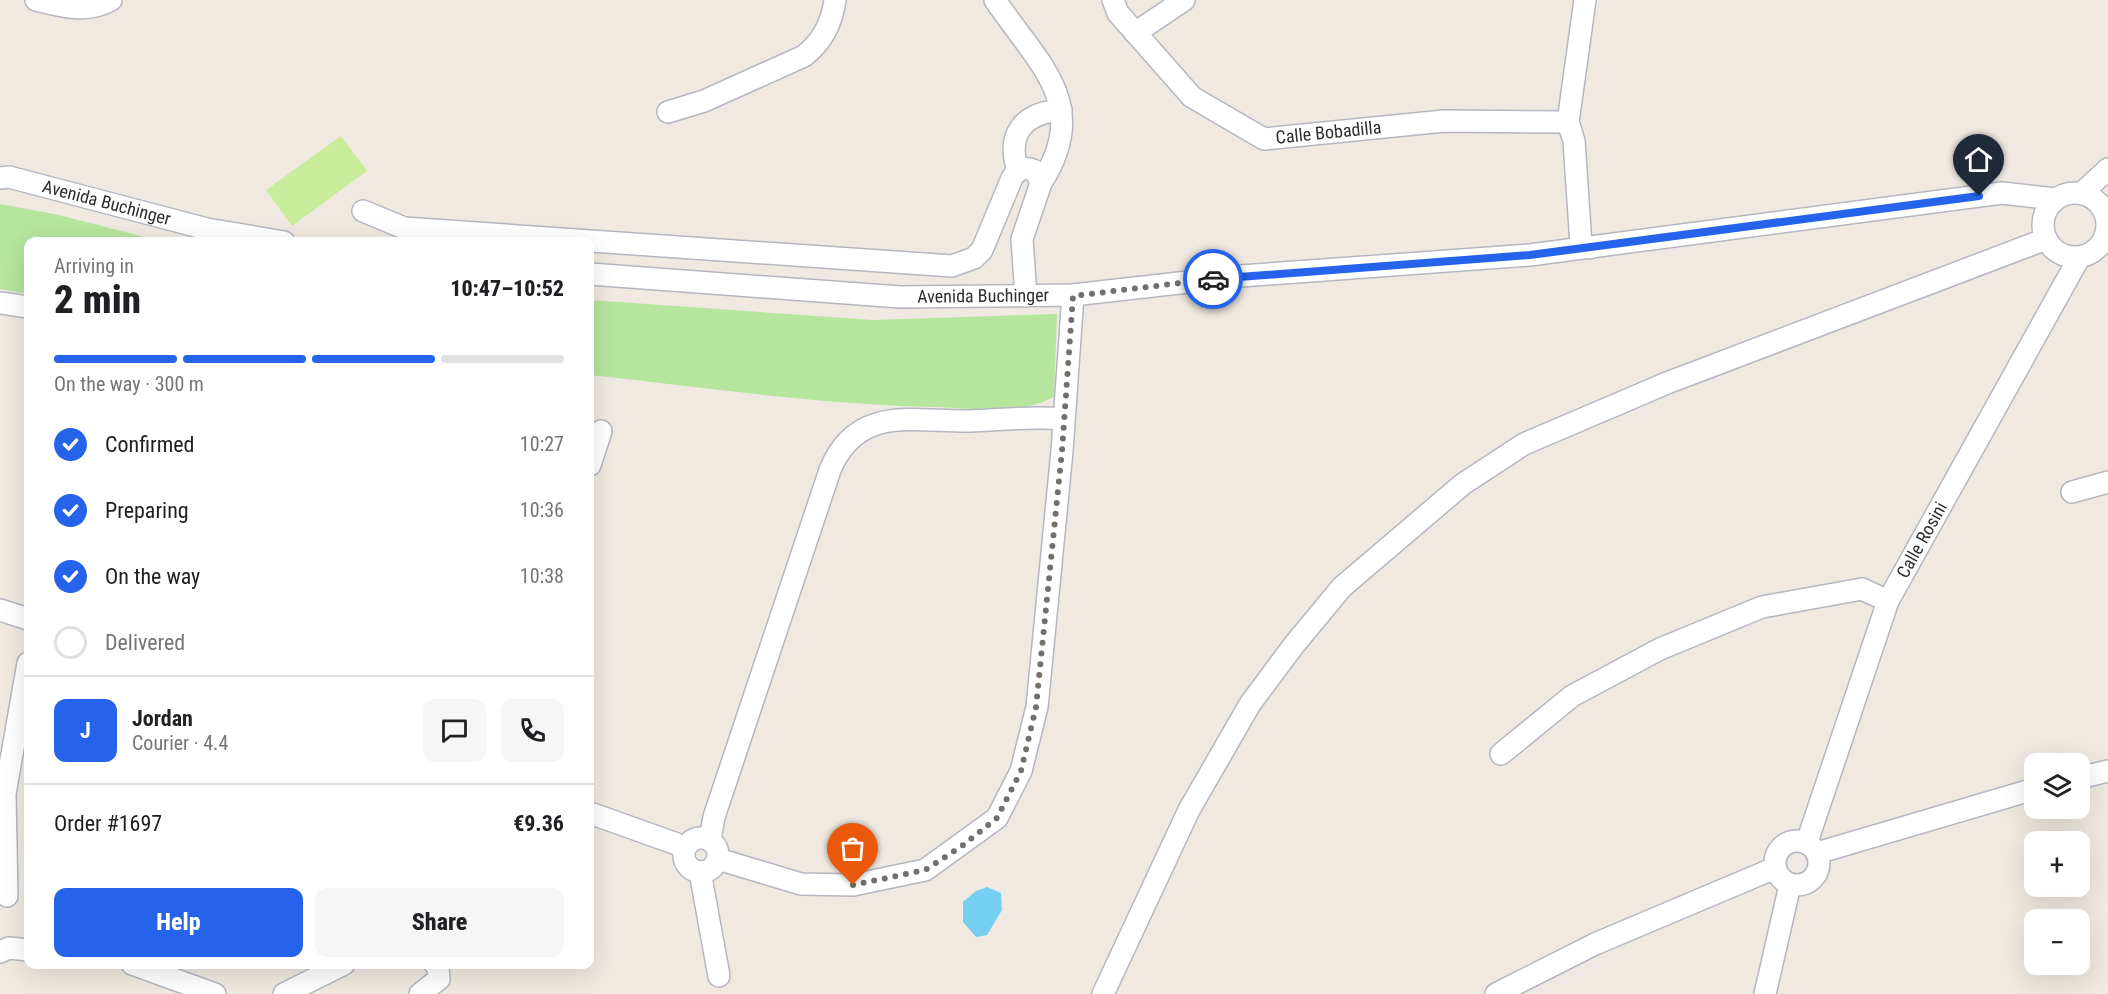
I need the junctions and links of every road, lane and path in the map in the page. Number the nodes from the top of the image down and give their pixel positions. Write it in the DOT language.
graph roads {
  1 [pos="36,0"];
  2 [pos="111,0"];
  3 [pos="836,0"];
  4 [pos="995,0"];
  5 [pos="1113,0"];
  6 [pos="1184,0"];
  7 [pos="1586,0"];
  8 [pos="1135,33"];
  9 [pos="1060,110"];
  10 [pos="668,112"];
  11 [pos="1568,122"];
  12 [pos="2108,169"];
  13 [pos="1018,171"];
  14 [pos="0,178"];
  15 [pos="1041,183"];
  16 [pos="2082,193"];
  17 [pos="2055,199"];
  18 [pos="363,211"];
  19 [pos="2107,212"];
  20 [pos="252,237"];
  21 [pos="534,237"];
  22 [pos="2046,239"];
  23 [pos="594,241"];
  24 [pos="1590,248"];
  25 [pos="2079,258"];
  26 [pos="594,274"];
  27 [pos="1026,296"];
  28 [pos="1073,296"];
  29 [pos="0,303"];
  30 [pos="24,306"];
  31 [pos="1062,419"];
  32 [pos="601,431"];
  33 [pos="594,453"];
  34 [pos="2108,482"];
  35 [pos="2072,492"];
  36 [pos="1888,601"];
  37 [pos="0,610"];
  38 [pos="24,619"];
  39 [pos="24,686"];
  40 [pos="1502,754"];
  41 [pos="2108,771"];
  42 [pos="2090,775"];
  43 [pos="2024,792"];
  44 [pos="594,814"];
  45 [pos="710,839"];
  46 [pos="685,847"];
  47 [pos="1812,848"];
  48 [pos="718,859"];
  49 [pos="1774,868"];
  50 [pos="700,872"];
  51 [pos="1790,885"];
  52 [pos="8,896"];
  53 [pos="24,950"];
  54 [pos="0,952"];
  55 [pos="146,969"];
  56 [pos="334,969"];
  57 [pos="438,969"];
  58 [pos="719,976"];
  59 [pos="215,994"];
  60 [pos="284,994"];
  61 [pos="420,994"];
  62 [pos="1103,994"];
  63 [pos="1496,994"];
  64 [pos="1765,994"];
  1 -- 2 [label="street"];
  3 -- 10 [label="street"];
  4 -- 9 [label="street"];
  5 -- 8 [label="street, Calle Bobadilla"];
  6 -- 8 [label="street"];
  7 -- 11 [label="street"];
  8 -- 11 [label="street, Calle Bobadilla"];
  9 -- 13 [label="street"];
  9 -- 15 [label="street"];
  11 -- 24 [label="street"];
  12 -- 16 [label="street"];
  13 -- 15 [label="street"];
  13 -- 23 [label="street"];
  14 -- 20 [label="street, Avenida Buchinger"];
  15 -- 27 [label="street"];
  16 -- 17 [label="street"];
  16 -- 19 [label="street"];
  17 -- 22 [label="street"];
  17 -- 24 [label="street, Avenida Buchinger"];
  18 -- 21 [label="street"];
  19 -- 25 [label="street"];
  22 -- 25 [label="street"];
  22 -- 62 [label="street"];
  24 -- 28 [label="street, Avenida Buchinger"];
  25 -- 36 [label="street, Calle Rosini"];
  26 -- 27 [label="street, Avenida Buchinger"];
  27 -- 28 [label="street, Avenida Buchinger"];
  28 -- 31 [label="street"];
  29 -- 30 [label="street"];
  31 -- 45 [label="street"];
  31 -- 48 [label="street"];
  32 -- 33 [label="street"];
  34 -- 35 [label="street"];
  36 -- 40 [label="street"];
  36 -- 47 [label="street, Calle Rosini"];
  37 -- 38 [label="street"];
  39 -- 52 [label="street"];
  41 -- 42 [label="street"];
  43 -- 47 [label="street"];
  44 -- 46 [label="street"];
  45 -- 46 [label="street"];
  45 -- 48 [label="street"];
  46 -- 50 [label="street"];
  47 -- 49 [label="street"];
  47 -- 51 [label="street"];
  48 -- 50 [label="street"];
  49 -- 51 [label="street"];
  49 -- 63 [label="street"];
  50 -- 58 [label="street"];
  51 -- 64 [label="street"];
  53 -- 54 [label="street"];
  55 -- 59 [label="street"];
  56 -- 60 [label="street"];
  57 -- 61 [label="street"];
}
